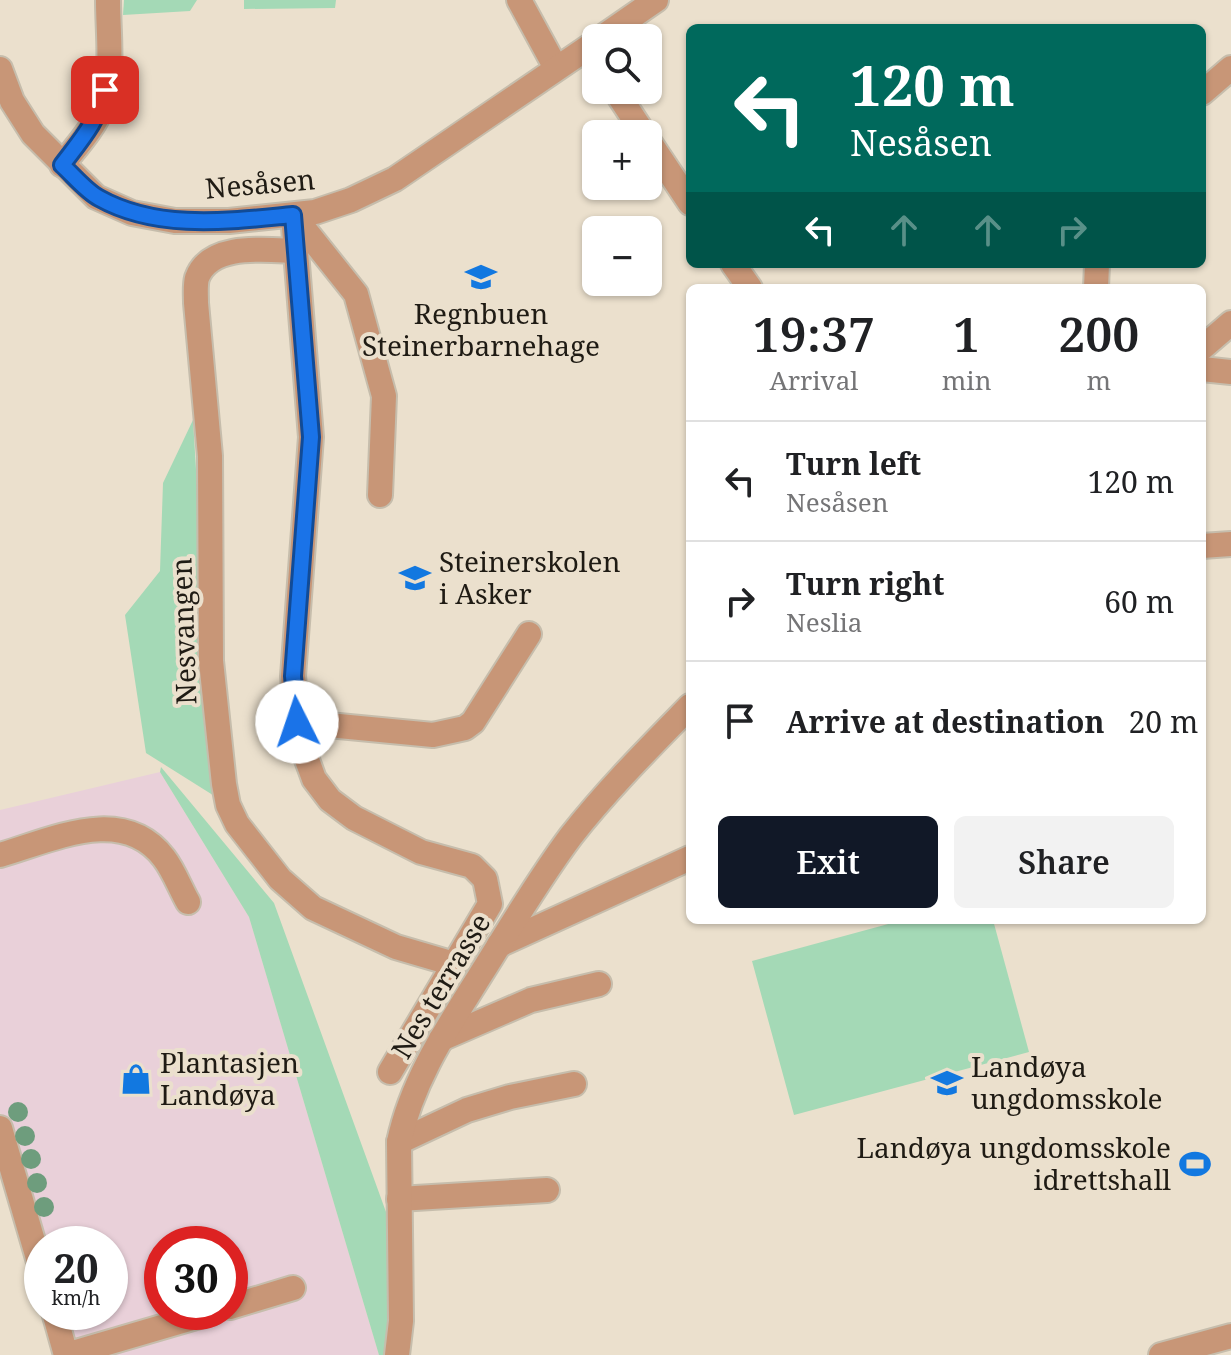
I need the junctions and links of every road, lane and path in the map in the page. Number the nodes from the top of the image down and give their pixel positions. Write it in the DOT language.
graph roads {
  1 [pos="108,0"];
  2 [pos="519,0"];
  3 [pos="656,0"];
  4 [pos="625,24"];
  5 [pos="582,54"];
  6 [pos="556,68"];
  7 [pos="1231,68"];
  8 [pos="0,69"];
  9 [pos="1206,90"];
  10 [pos="662,161"];
  11 [pos="62,165"];
  12 [pos="686,197"];
  13 [pos="293,215"];
  14 [pos="296,251"];
  15 [pos="1231,323"];
  16 [pos="1206,345"];
  17 [pos="1206,369"];
  18 [pos="1231,372"];
  19 [pos="380,495"];
  20 [pos="1231,544"];
  21 [pos="1206,546"];
  22 [pos="529,634"];
  23 [pos="686,710"];
  24 [pos="297,722"];
  25 [pos="0,855"];
  26 [pos="686,860"];
  27 [pos="188,902"];
  28 [pos="499,945"];
  29 [pos="454,964"];
  30 [pos="599,984"];
  31 [pos="441,1039"];
  32 [pos="390,1072"];
  33 [pos="574,1084"];
  34 [pos="0,1128"];
  35 [pos="399,1142"];
  36 [pos="547,1190"];
  37 [pos="399,1199"];
  38 [pos="29,1226"];
  39 [pos="293,1288"];
  40 [pos="248,1302"];
  41 [pos="59,1330"];
  42 [pos="151,1330"];
  43 [pos="1231,1336"];
  44 [pos="66,1355"];
  45 [pos="397,1355"];
  46 [pos="1161,1355"];
  1 -- 11 [label="street"];
  2 -- 6 [label="street"];
  3 -- 4 [label="street, Nesåsen"];
  5 -- 6 [label="street, Nesåsen"];
  6 -- 13 [label="street, Nesåsen"];
  7 -- 9 [label="street"];
  8 -- 11 [label="street, Nesåsen"];
  10 -- 12 [label="street"];
  11 -- 13 [label="street, Nesåsen"];
  13 -- 14 [label="street"];
  13 -- 19 [label="street"];
  14 -- 24 [label="street"];
  14 -- 29 [label="street, Nesvangen"];
  15 -- 16 [label="street"];
  17 -- 18 [label="street"];
  20 -- 21 [label="street"];
  22 -- 24 [label="street"];
  23 -- 28 [label="street, Nes terrasse"];
  24 -- 29 [label="street"];
  25 -- 27 [label="street"];
  26 -- 28 [label="street"];
  28 -- 31 [label="street, Nes terrasse"];
  29 -- 32 [label="street"];
  30 -- 31 [label="street"];
  31 -- 35 [label="street, Nes terrasse"];
  33 -- 35 [label="street"];
  34 -- 38 [label="street"];
  35 -- 37 [label="street, Nes terrasse"];
  36 -- 37 [label="street"];
  37 -- 45 [label="street, Nes terrasse"];
  39 -- 40 [label="street"];
  41 -- 44 [label="street"];
  42 -- 44 [label="street"];
  43 -- 46 [label="street"];
}
